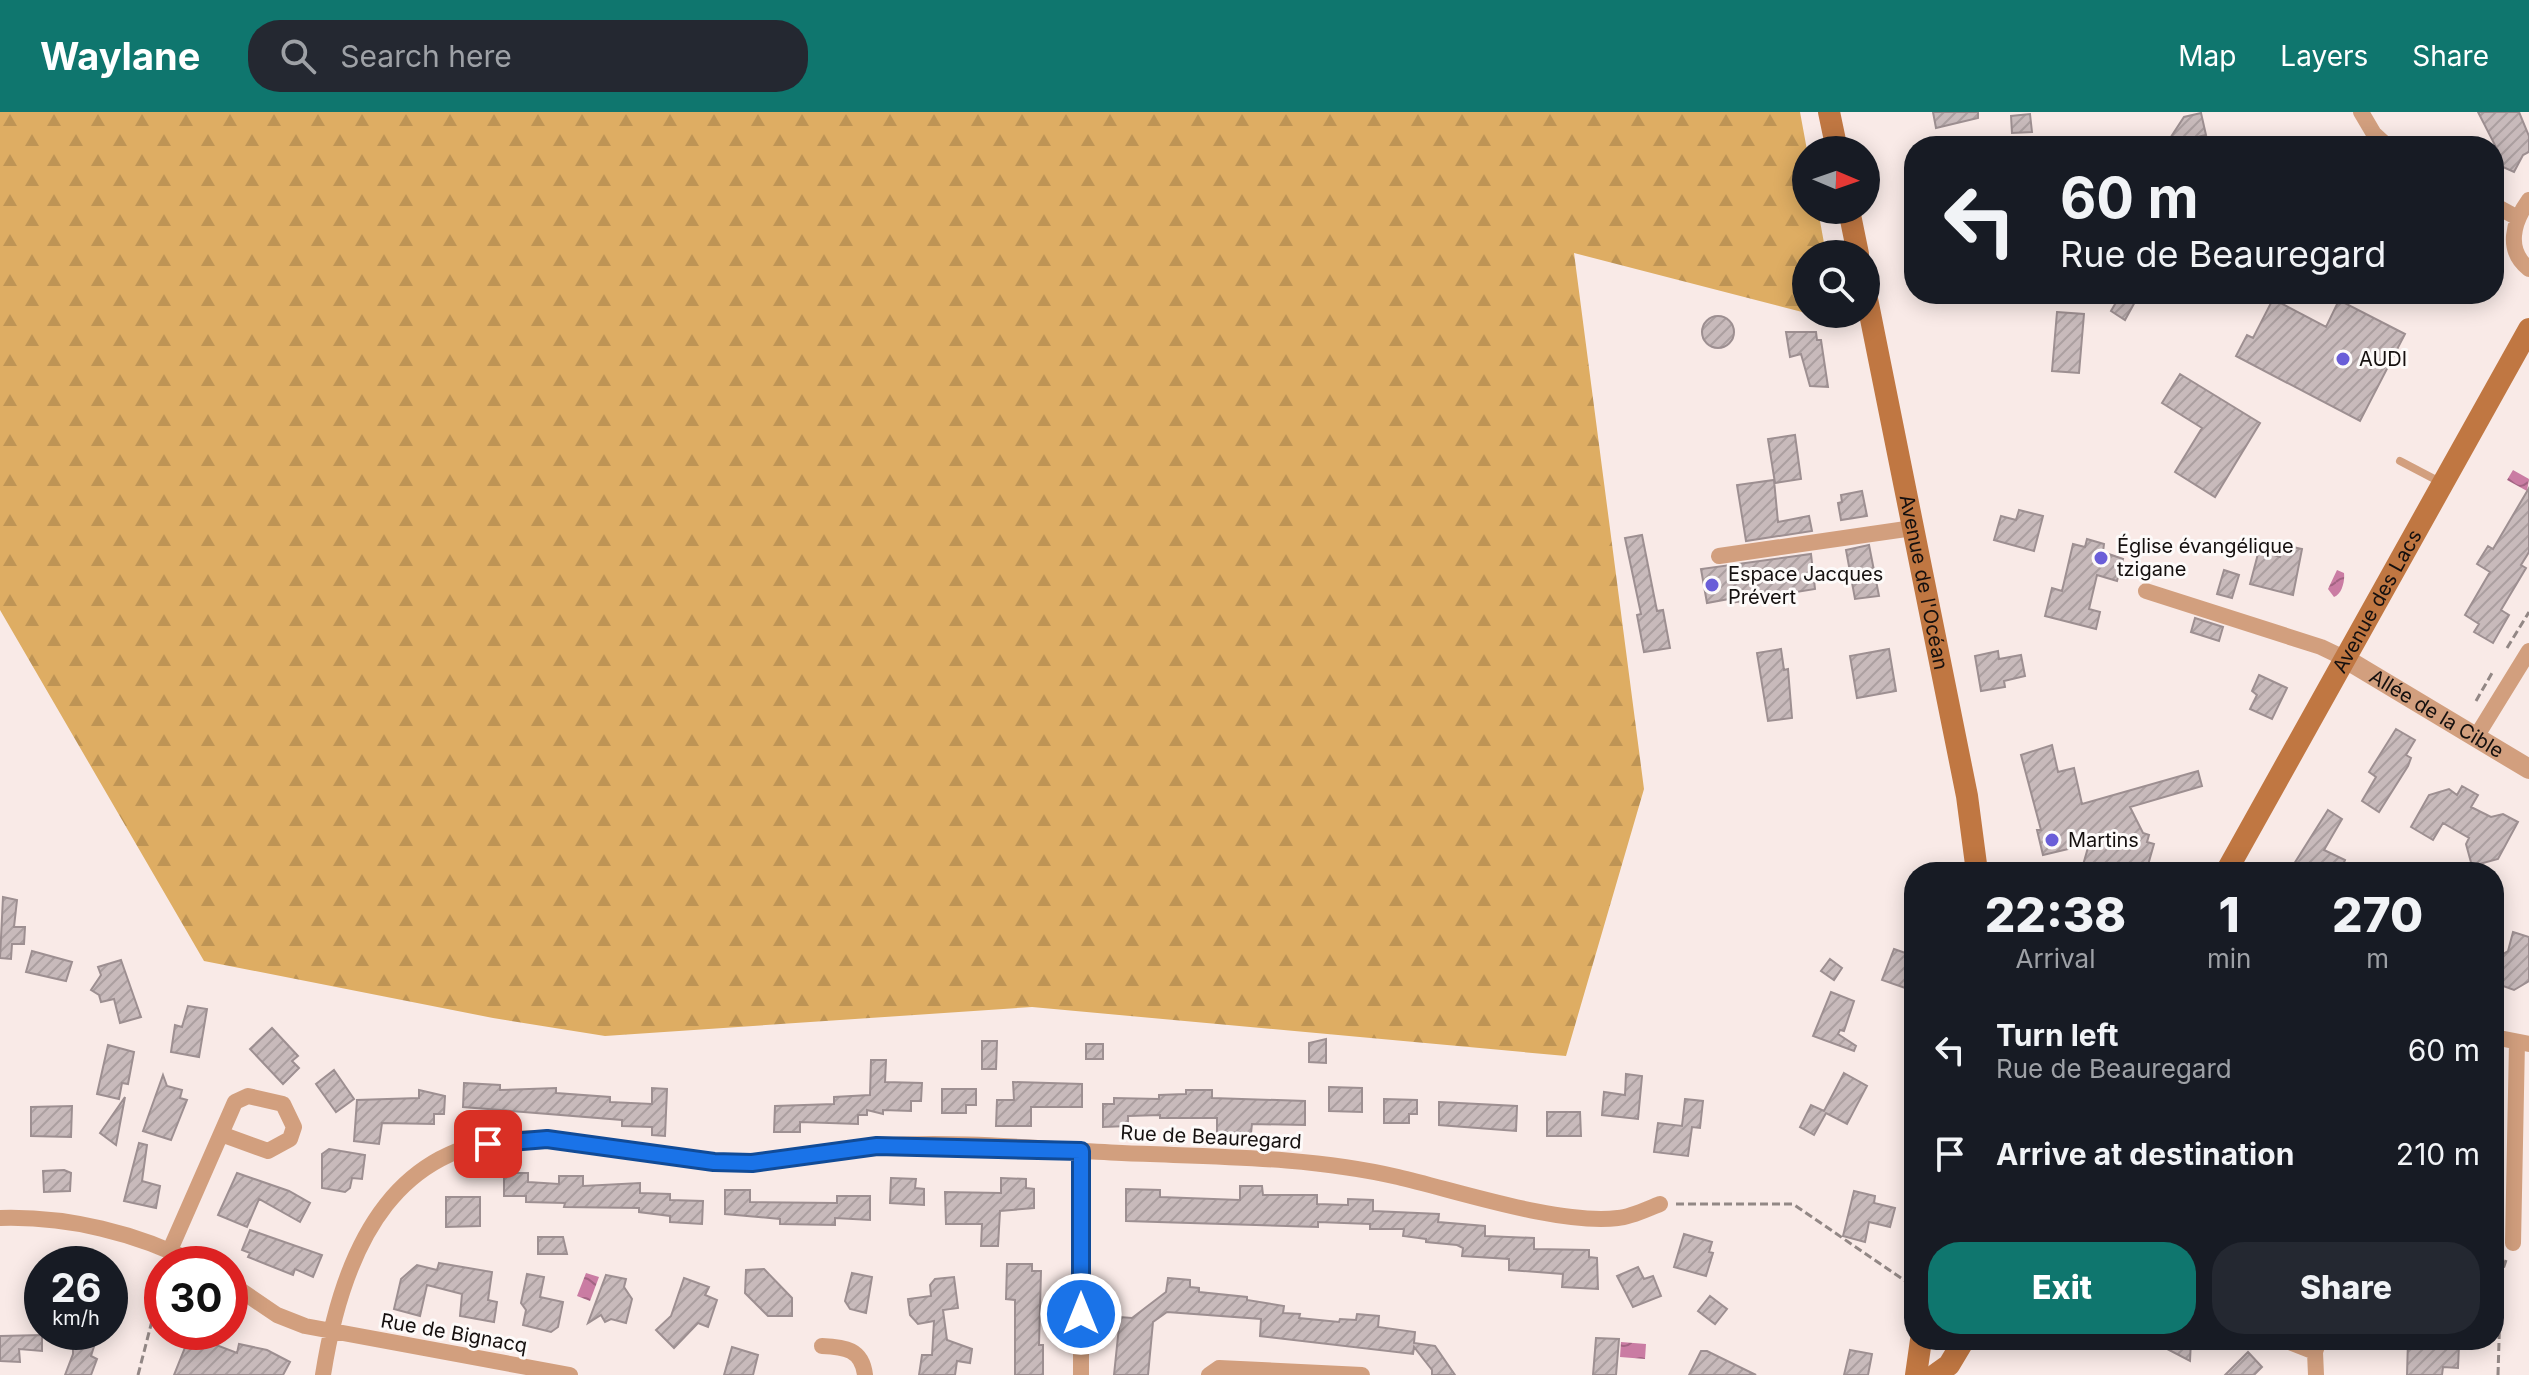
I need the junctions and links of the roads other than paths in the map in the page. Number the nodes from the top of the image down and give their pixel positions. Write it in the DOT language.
graph roads {
  1 [pos="1829,112"];
  2 [pos="2361,112"];
  3 [pos="1834,136"];
  4 [pos="2376,136"];
  5 [pos="2529,200"];
  6 [pos="2504,210"];
  7 [pos="2516,217"];
  8 [pos="2529,269"];
  9 [pos="1873,328"];
  10 [pos="2529,329"];
  11 [pos="2400,461"];
  12 [pos="2443,484"];
  13 [pos="1913,528"];
  14 [pos="1719,556"];
  15 [pos="2146,591"];
  16 [pos="2529,651"];
  17 [pos="2344,658"];
  18 [pos="2476,737"];
  19 [pos="2529,769"];
  20 [pos="1976,862"];
  21 [pos="2232,862"];
  22 [pos="2523,1043"];
  23 [pos="221,1134"];
  24 [pos="1081,1151"];
  25 [pos="1660,1204"];
  26 [pos="0,1218"];
  27 [pos="2513,1243"];
  28 [pos="156,1246"];
  29 [pos="172,1246"];
  30 [pos="248,1295"];
  31 [pos="330,1331"];
  32 [pos="822,1346"];
  33 [pos="1920,1350"];
  34 [pos="1958,1350"];
  35 [pos="2317,1350"];
  36 [pos="323,1375"];
  37 [pos="570,1375"];
  38 [pos="865,1375"];
  39 [pos="1081,1375"];
  40 [pos="1209,1375"];
  41 [pos="1362,1375"];
  42 [pos="1916,1375"];
  43 [pos="1935,1375"];
  44 [pos="2316,1375"];
  1 -- 3 [label="main road"];
  2 -- 4 [label="street"];
  5 -- 7 [label="street"];
  6 -- 7 [label="street"];
  7 -- 8 [label="street"];
  9 -- 13 [label="main road, Avenue de l'Océan"];
  10 -- 12 [label="main road, Avenue des Lacs"];
  11 -- 12 [label="lane"];
  12 -- 17 [label="main road, Avenue des Lacs"];
  13 -- 14 [label="street"];
  13 -- 20 [label="main road, Avenue de l'Océan"];
  15 -- 17 [label="street"];
  16 -- 18 [label="street"];
  17 -- 18 [label="street, Allée de la Cible"];
  17 -- 21 [label="main road, Avenue des Lacs"];
  18 -- 19 [label="street, Allée de la Cible"];
  22 -- 27 [label="street"];
  23 -- 29 [label="street"];
  24 -- 25 [label="street, Rue de Beauregard"];
  24 -- 31 [label="street, Rue de Beauregard"];
  24 -- 39 [label="street"];
  26 -- 28 [label="street"];
  30 -- 31 [label="street, Rue de Bignacq"];
  31 -- 36 [label="street, Rue de Beauregard"];
  31 -- 37 [label="street, Rue de Bignacq"];
  32 -- 38 [label="street"];
  33 -- 42 [label="main road"];
  34 -- 43 [label="main road"];
  35 -- 44 [label="street"];
  40 -- 41 [label="street"];
}
